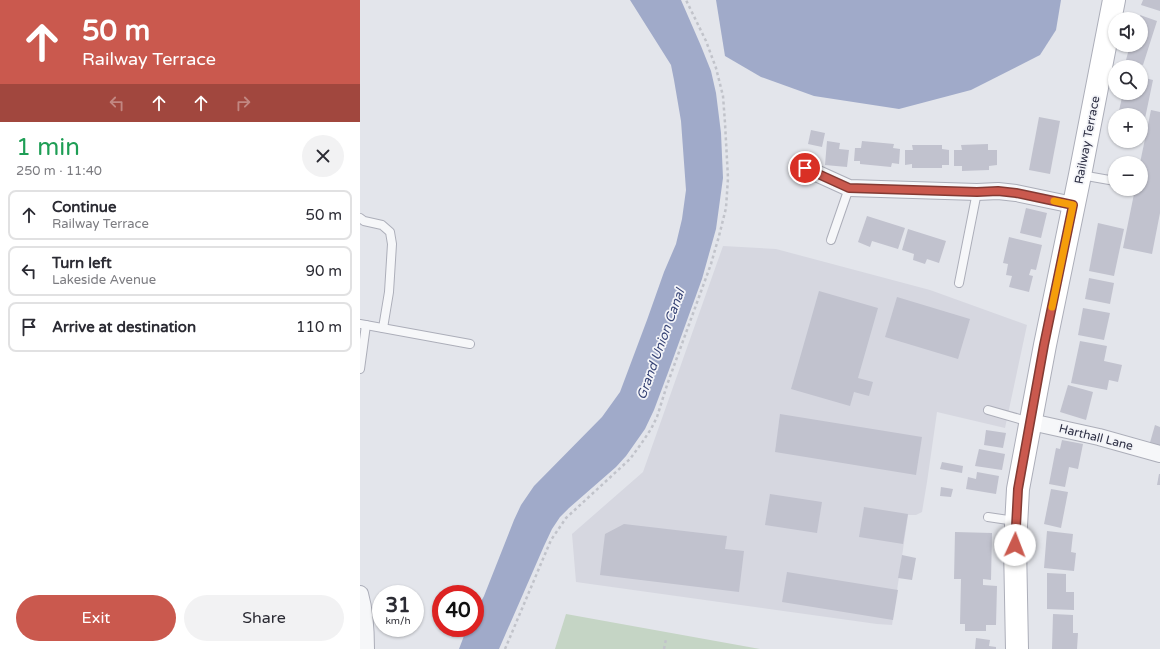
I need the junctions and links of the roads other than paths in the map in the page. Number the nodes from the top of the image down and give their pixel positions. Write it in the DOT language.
graph roads {
  1 [pos="1114,0"];
  2 [pos="805,168"];
  3 [pos="1080,175"];
  4 [pos="1108,180"];
  5 [pos="849,188"];
  6 [pos="977,192"];
  7 [pos="1073,205"];
  8 [pos="360,218"];
  9 [pos="831,240"];
  10 [pos="959,283"];
  11 [pos="363,325"];
  12 [pos="383,328"];
  13 [pos="470,344"];
  14 [pos="360,369"];
  15 [pos="988,410"];
  16 [pos="1031,422"];
  17 [pos="1160,454"];
  18 [pos="988,517"];
  19 [pos="1016,521"];
  20 [pos="360,594"];
  21 [pos="366,649"];
  22 [pos="1017,649"];
  1 -- 3 [label="street, Railway Terrace"];
  2 -- 5 [label="street"];
  3 -- 4 [label="lane"];
  3 -- 7 [label="street, Railway Terrace"];
  5 -- 6 [label="street"];
  5 -- 9 [label="lane"];
  6 -- 7 [label="street"];
  6 -- 10 [label="lane"];
  7 -- 16 [label="street, Railway Terrace"];
  8 -- 12 [label="lane"];
  11 -- 12 [label="lane"];
  11 -- 14 [label="lane"];
  12 -- 13 [label="lane"];
  15 -- 16 [label="lane"];
  16 -- 17 [label="street, Harthall Lane"];
  16 -- 19 [label="street, Railway Terrace"];
  18 -- 19 [label="lane"];
  19 -- 22 [label="street, Railway Terrace"];
  20 -- 21 [label="street"];
}
